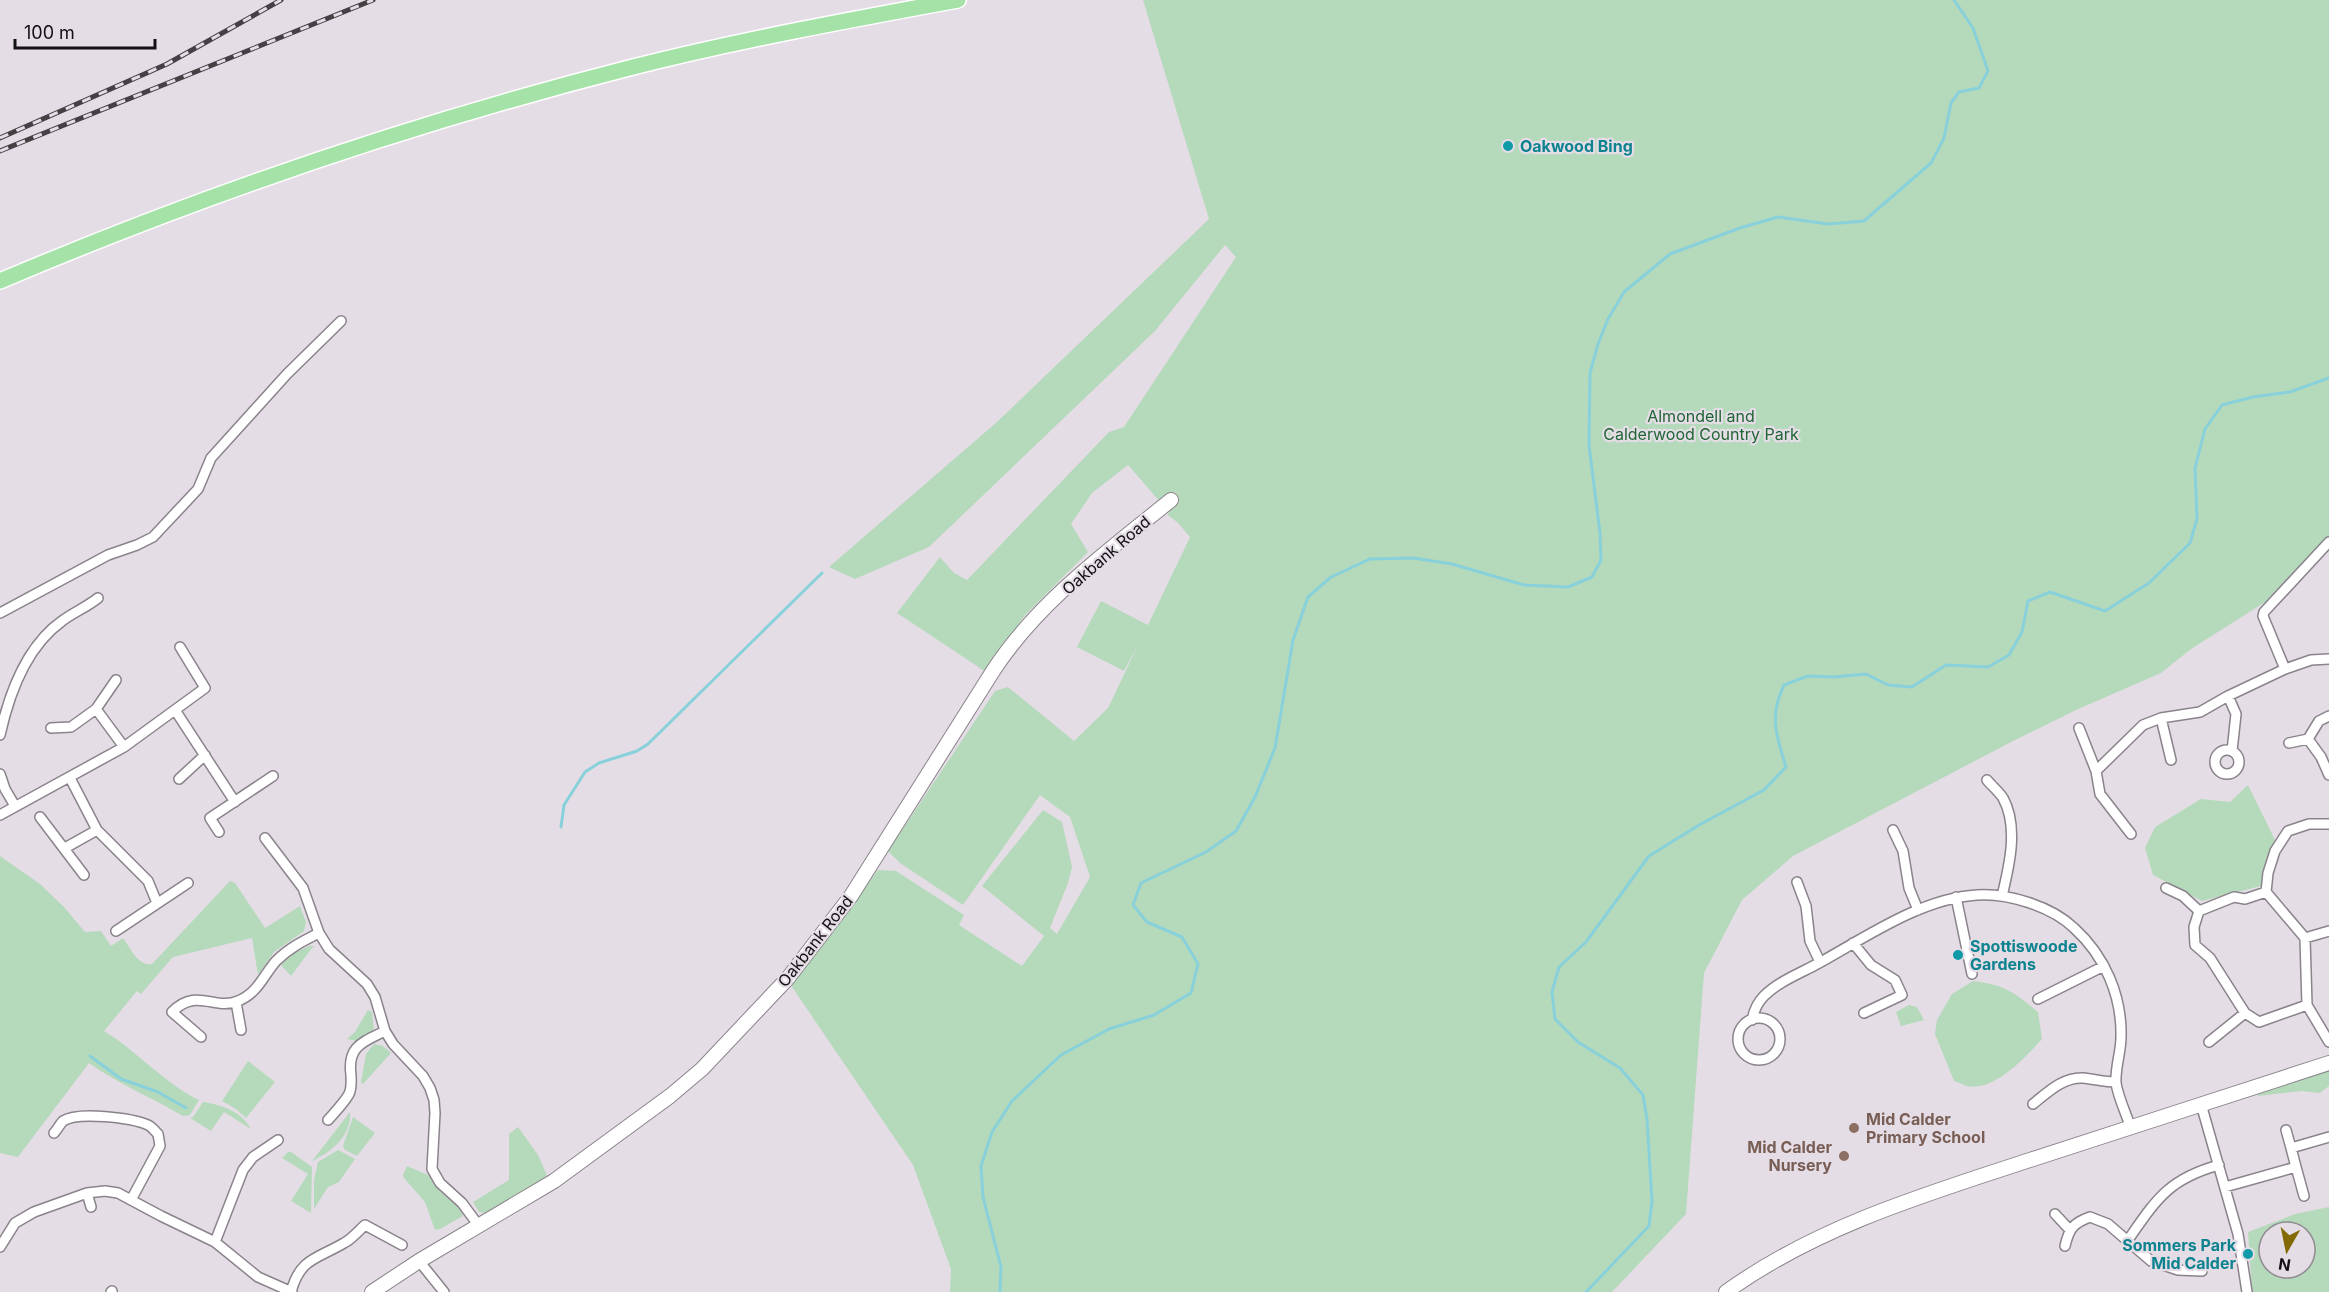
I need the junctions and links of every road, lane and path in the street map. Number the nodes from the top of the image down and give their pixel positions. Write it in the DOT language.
graph roads {
  1 [pos="958,0"];
  2 [pos="0,281"];
  3 [pos="341,321"];
  4 [pos="1171,500"];
  5 [pos="2329,542"];
  6 [pos="98,598"];
  7 [pos="0,613"];
  8 [pos="180,647"];
  9 [pos="2329,658"];
  10 [pos="2285,669"];
  11 [pos="116,680"];
  12 [pos="2228,696"];
  13 [pos="3,705"];
  14 [pos="96,709"];
  15 [pos="175,710"];
  16 [pos="2329,716"];
  17 [pos="2161,718"];
  18 [pos="51,728"];
  19 [pos="2079,728"];
  20 [pos="0,735"];
  21 [pos="2307,740"];
  22 [pos="2289,743"];
  23 [pos="124,747"];
  24 [pos="2232,751"];
  25 [pos="205,755"];
  26 [pos="2171,760"];
  27 [pos="2096,771"];
  28 [pos="0,774"];
  29 [pos="2329,775"];
  30 [pos="273,776"];
  31 [pos="69,778"];
  32 [pos="179,779"];
  33 [pos="1987,780"];
  34 [pos="235,802"];
  35 [pos="15,806"];
  36 [pos="0,814"];
  37 [pos="40,817"];
  38 [pos="2328,823"];
  39 [pos="97,830"];
  40 [pos="1893,830"];
  41 [pos="219,832"];
  42 [pos="2131,834"];
  43 [pos="265,838"];
  44 [pos="65,848"];
  45 [pos="84,875"];
  46 [pos="1797,882"];
  47 [pos="188,883"];
  48 [pos="2166,888"];
  49 [pos="2266,892"];
  50 [pos="1801,893"];
  51 [pos="2002,896"];
  52 [pos="1791,897"];
  53 [pos="1956,897"];
  54 [pos="157,903"];
  55 [pos="1918,910"];
  56 [pos="2199,911"];
  57 [pos="2329,930"];
  58 [pos="116,931"];
  59 [pos="319,933"];
  60 [pos="2306,938"];
  61 [pos="1853,943"];
  62 [pos="1820,962"];
  63 [pos="2104,966"];
  64 [pos="1972,974"];
  65 [pos="2038,999"];
  66 [pos="236,1002"];
  67 [pos="2307,1005"];
  68 [pos="1864,1013"];
  69 [pos="2245,1013"];
  70 [pos="1752,1020"];
  71 [pos="241,1030"];
  72 [pos="385,1031"];
  73 [pos="201,1037"];
  74 [pos="2209,1041"];
  75 [pos="2329,1042"];
  76 [pos="2329,1063"];
  77 [pos="2116,1082"];
  78 [pos="2033,1104"];
  79 [pos="2201,1104"];
  80 [pos="328,1120"];
  81 [pos="2130,1126"];
  82 [pos="2286,1130"];
  83 [pos="54,1133"];
  84 [pos="2329,1137"];
  85 [pos="278,1140"];
  86 [pos="2291,1148"];
  87 [pos="2219,1165"];
  88 [pos="2296,1167"];
  89 [pos="2225,1187"];
  90 [pos="87,1194"];
  91 [pos="2304,1196"];
  92 [pos="40,1197"];
  93 [pos="131,1200"];
  94 [pos="44,1207"];
  95 [pos="91,1207"];
  96 [pos="2055,1214"];
  97 [pos="479,1226"];
  98 [pos="2069,1229"];
  99 [pos="2128,1240"];
  100 [pos="215,1242"];
  101 [pos="402,1245"];
  102 [pos="2065,1246"];
  103 [pos="0,1247"];
  104 [pos="419,1261"];
  105 [pos="2202,1270"];
  106 [pos="292,1292"];
  107 [pos="372,1292"];
  108 [pos="444,1292"];
  109 [pos="1726,1292"];
  110 [pos="2247,1292"];
  1 -- 2 [label="main road"];
  3 -- 7 [label="street"];
  4 -- 97 [label="street, Oakbank Road"];
  5 -- 10 [label="street"];
  6 -- 13 [label="street"];
  8 -- 15 [label="street"];
  9 -- 10 [label="street"];
  10 -- 12 [label="street"];
  11 -- 14 [label="street"];
  12 -- 17 [label="street"];
  12 -- 24 [label="street"];
  13 -- 20 [label="street"];
  14 -- 18 [label="street"];
  14 -- 23 [label="street"];
  15 -- 23 [label="street"];
  15 -- 25 [label="street"];
  16 -- 21 [label="street"];
  17 -- 26 [label="street"];
  17 -- 27 [label="street"];
  19 -- 27 [label="street"];
  21 -- 22 [label="street"];
  21 -- 29 [label="street"];
  23 -- 31 [label="street"];
  25 -- 32 [label="street"];
  25 -- 34 [label="street"];
  27 -- 42 [label="street"];
  28 -- 35 [label="street"];
  30 -- 34 [label="street"];
  31 -- 35 [label="street"];
  31 -- 39 [label="street"];
  33 -- 51 [label="street"];
  34 -- 41 [label="street"];
  35 -- 36 [label="street"];
  37 -- 44 [label="street"];
  38 -- 49 [label="street"];
  39 -- 44 [label="street"];
  39 -- 54 [label="street"];
  40 -- 55 [label="street"];
  43 -- 59 [label="street"];
  44 -- 45 [label="street"];
  46 -- 50 [label="street"];
  47 -- 54 [label="street"];
  48 -- 56 [label="street"];
  49 -- 56 [label="street"];
  49 -- 60 [label="street"];
  50 -- 52 [label="street"];
  50 -- 62 [label="street"];
  51 -- 53 [label="street"];
  51 -- 63 [label="street"];
  53 -- 55 [label="street"];
  53 -- 64 [label="street"];
  54 -- 58 [label="street"];
  55 -- 61 [label="street"];
  56 -- 69 [label="street"];
  57 -- 60 [label="street"];
  59 -- 66 [label="street"];
  59 -- 72 [label="street"];
  60 -- 67 [label="street"];
  61 -- 62 [label="street"];
  61 -- 68 [label="street"];
  62 -- 70 [label="street"];
  63 -- 65 [label="street"];
  63 -- 77 [label="street"];
  66 -- 71 [label="street"];
  66 -- 73 [label="street"];
  67 -- 69 [label="street"];
  67 -- 75 [label="street"];
  69 -- 74 [label="street"];
  70 -- 70 [label="street"];
  72 -- 80 [label="street"];
  72 -- 97 [label="street"];
  76 -- 79 [label="street"];
  77 -- 78 [label="street"];
  77 -- 81 [label="street"];
  79 -- 81 [label="street"];
  79 -- 87 [label="street"];
  81 -- 109 [label="street"];
  82 -- 86 [label="street"];
  83 -- 93 [label="street"];
  84 -- 86 [label="street"];
  85 -- 100 [label="street"];
  86 -- 88 [label="street"];
  87 -- 89 [label="street"];
  87 -- 99 [label="street"];
  88 -- 89 [label="street"];
  88 -- 91 [label="street"];
  89 -- 110 [label="street"];
  90 -- 93 [label="street"];
  90 -- 94 [label="street"];
  90 -- 95 [label="street"];
  92 -- 94 [label="street"];
  93 -- 100 [label="street"];
  94 -- 103 [label="street"];
  96 -- 98 [label="street"];
  97 -- 104 [label="street, Oakbank Road"];
  98 -- 99 [label="street"];
  98 -- 102 [label="street"];
  99 -- 105 [label="street"];
  100 -- 106 [label="street"];
  101 -- 106 [label="street"];
  104 -- 107 [label="street, Oakbank Road"];
  104 -- 108 [label="street"];
}
